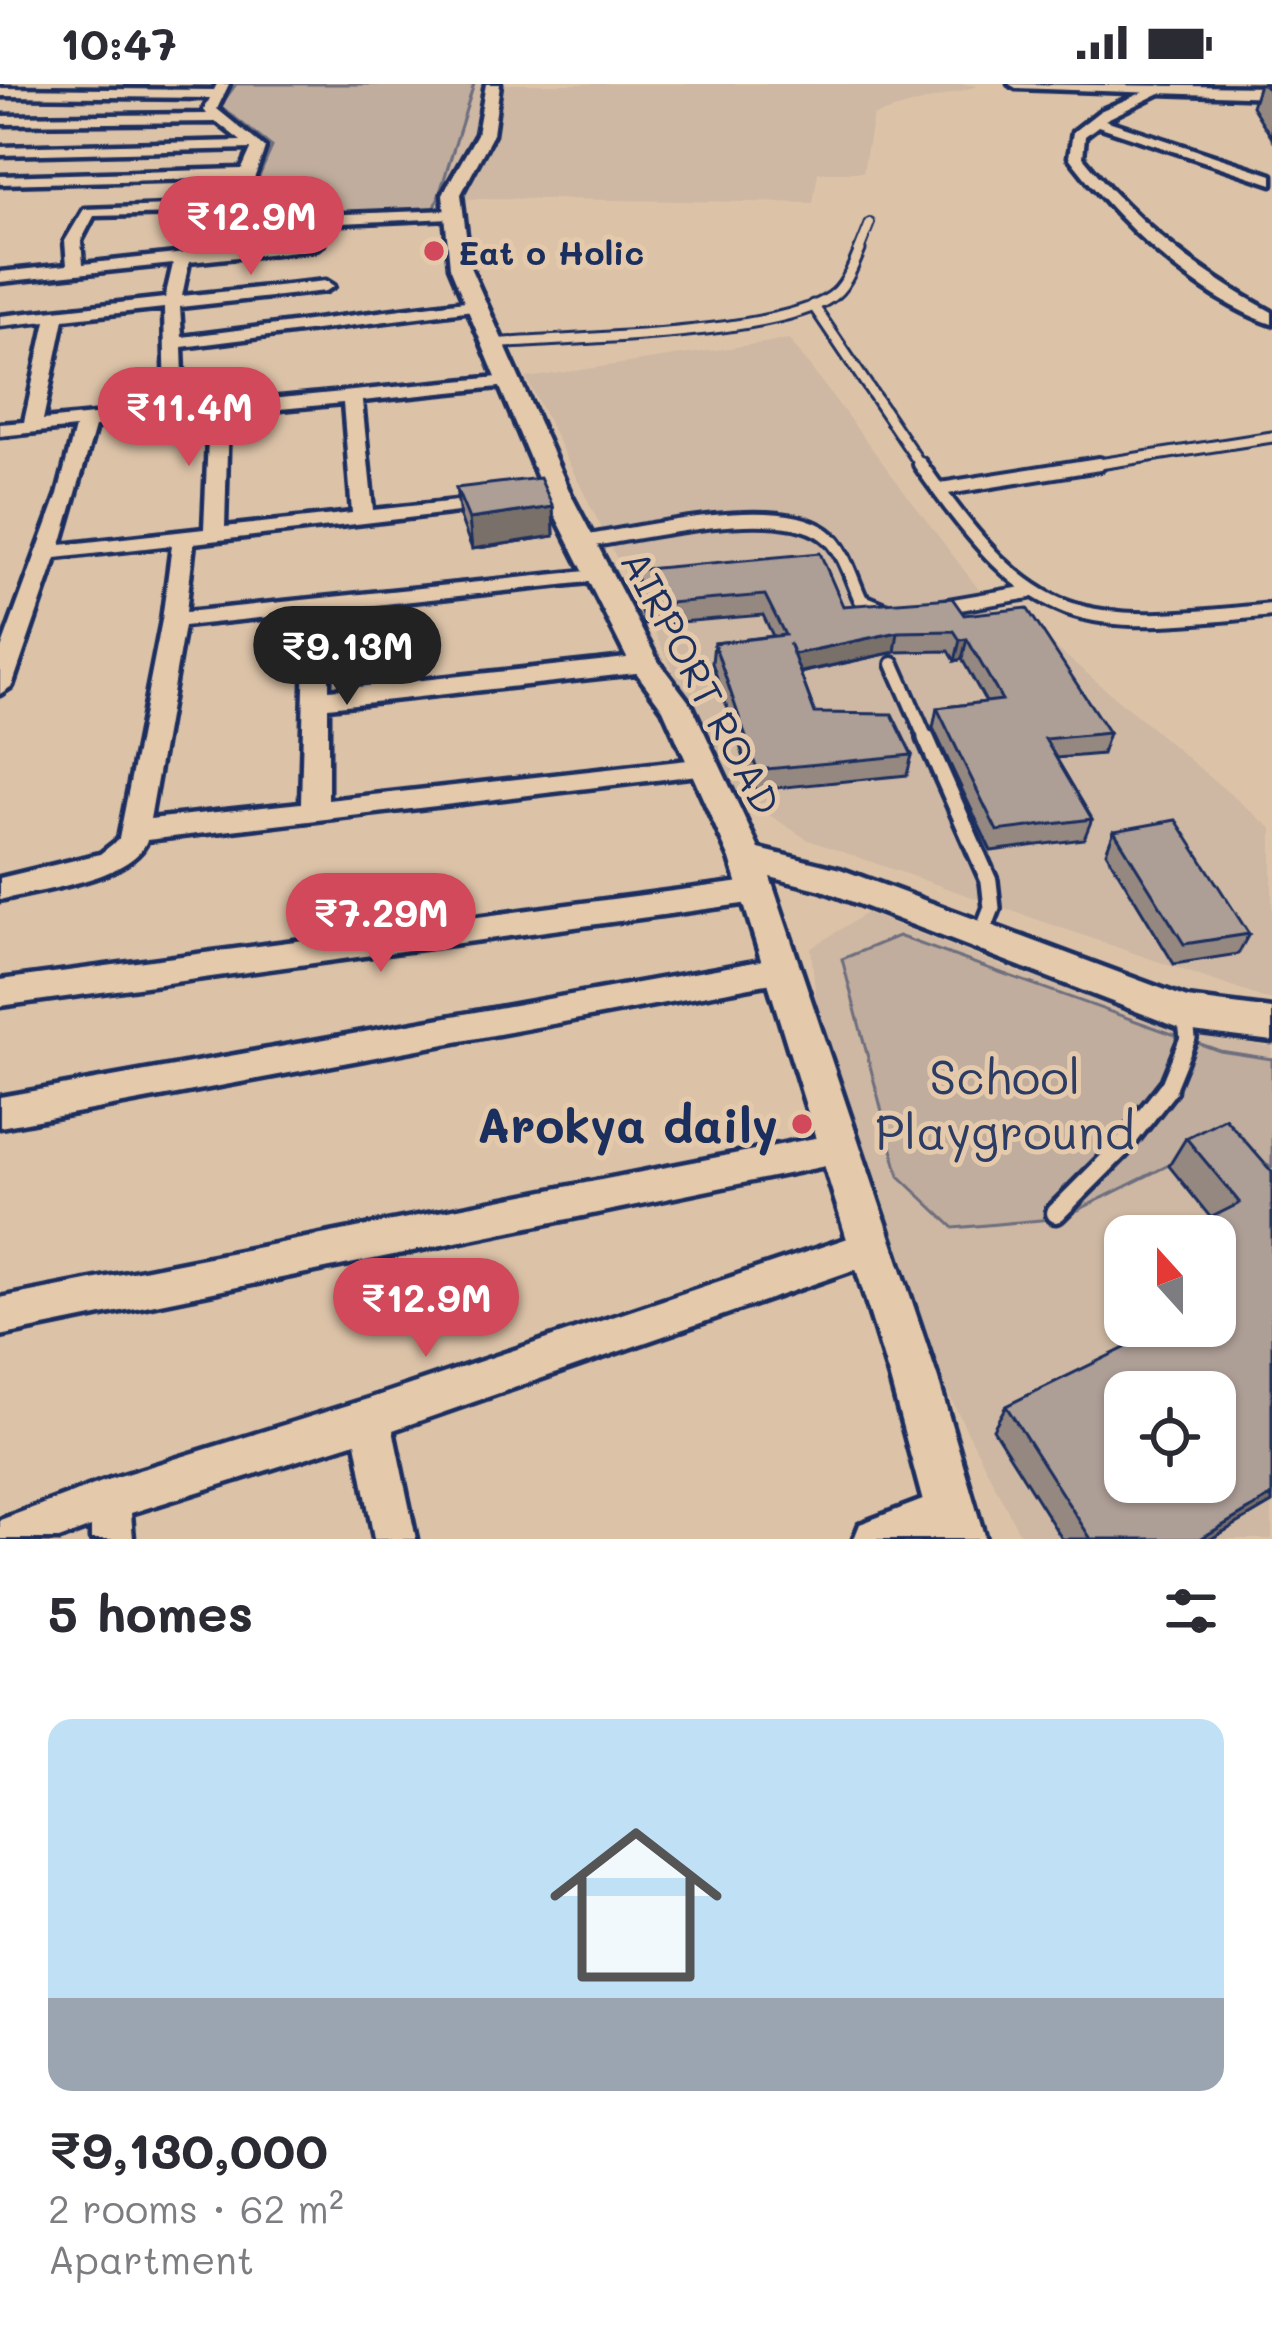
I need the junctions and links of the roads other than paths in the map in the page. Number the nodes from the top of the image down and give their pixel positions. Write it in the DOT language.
graph roads {
  1 [pos="493,84"];
  2 [pos="1016,84"];
  3 [pos="150,88"];
  4 [pos="1164,88"];
  5 [pos="219,89"];
  6 [pos="1259,89"];
  7 [pos="0,92"];
  8 [pos="216,118"];
  9 [pos="123,119"];
  10 [pos="0,120"];
  11 [pos="1096,121"];
  12 [pos="246,140"];
  13 [pos="0,151"];
  14 [pos="252,173"];
  15 [pos="112,177"];
  16 [pos="8,180"];
  17 [pos="1272,180"];
  18 [pos="0,199"];
  19 [pos="232,208"];
  20 [pos="89,212"];
  21 [pos="451,214"];
  22 [pos="308,220"];
  23 [pos="870,223"];
  24 [pos="315,244"];
  25 [pos="181,261"];
  26 [pos="76,271"];
  27 [pos="0,277"];
  28 [pos="326,286"];
  29 [pos="472,304"];
  30 [pos="813,305"];
  31 [pos="172,307"];
  32 [pos="56,316"];
  33 [pos="1272,319"];
  34 [pos="0,321"];
  35 [pos="334,322"];
  36 [pos="173,343"];
  37 [pos="491,344"];
  38 [pos="508,381"];
  39 [pos="352,393"];
  40 [pos="219,405"];
  41 [pos="175,410"];
  42 [pos="86,421"];
  43 [pos="32,427"];
  44 [pos="0,430"];
  45 [pos="1272,437"];
  46 [pos="941,489"];
  47 [pos="536,498"];
  48 [pos="363,519"];
  49 [pos="214,535"];
  50 [pos="184,538"];
  51 [pos="581,542"];
  52 [pos="45,553"];
  53 [pos="598,574"];
  54 [pos="1029,592"];
  55 [pos="318,604"];
  56 [pos="928,609"];
  57 [pos="1272,610"];
  58 [pos="908,613"];
  59 [pos="174,620"];
  60 [pos="645,664"];
  61 [pos="893,664"];
  62 [pos="0,686"];
  63 [pos="316,700"];
  64 [pos="706,767"];
  65 [pos="314,810"];
  66 [pos="134,831"];
  67 [pos="752,875"];
  68 [pos="0,889"];
  69 [pos="981,936"];
  70 [pos="783,969"];
  71 [pos="0,993"];
  72 [pos="1185,1014"];
  73 [pos="1272,1025"];
  74 [pos="0,1112"];
  75 [pos="840,1148"];
  76 [pos="1056,1213"];
  77 [pos="872,1247"];
  78 [pos="0,1317"];
  79 [pos="371,1418"];
  80 [pos="111,1519"];
  81 [pos="954,1525"];
  82 [pos="5,1539"];
  83 [pos="395,1539"];
  84 [pos="875,1539"];
  1 -- 21 [label="street"];
  2 -- 4 [label="street"];
  3 -- 5 [label="street"];
  3 -- 7 [label="street"];
  3 -- 9 [label="street"];
  4 -- 6 [label="street"];
  4 -- 11 [label="street"];
  5 -- 8 [label="street"];
  8 -- 9 [label="street"];
  8 -- 12 [label="street"];
  9 -- 10 [label="street"];
  11 -- 17 [label="street"];
  11 -- 33 [label="street"];
  12 -- 13 [label="street"];
  12 -- 14 [label="street"];
  14 -- 15 [label="street"];
  14 -- 19 [label="street"];
  15 -- 16 [label="street"];
  15 -- 20 [label="street"];
  16 -- 18 [label="street"];
  19 -- 20 [label="street"];
  19 -- 22 [label="street"];
  20 -- 26 [label="street"];
  21 -- 22 [label="street"];
  21 -- 29 [label="street, AIRPORT ROAD"];
  22 -- 24 [label="street"];
  23 -- 30 [label="lane"];
  24 -- 25 [label="street"];
  24 -- 28 [label="street"];
  25 -- 26 [label="street"];
  25 -- 31 [label="street"];
  26 -- 27 [label="street"];
  28 -- 31 [label="street"];
  28 -- 35 [label="street"];
  29 -- 35 [label="street"];
  29 -- 37 [label="street, AIRPORT ROAD"];
  30 -- 37 [label="lane"];
  30 -- 46 [label="lane"];
  31 -- 32 [label="street"];
  31 -- 36 [label="street"];
  32 -- 34 [label="street"];
  32 -- 43 [label="street"];
  35 -- 36 [label="street"];
  36 -- 41 [label="street"];
  37 -- 38 [label="street, AIRPORT ROAD"];
  38 -- 39 [label="street"];
  38 -- 47 [label="street, AIRPORT ROAD"];
  39 -- 40 [label="street"];
  39 -- 48 [label="street"];
  40 -- 41 [label="street"];
  40 -- 49 [label="street"];
  41 -- 42 [label="street"];
  42 -- 43 [label="street"];
  42 -- 52 [label="street"];
  43 -- 44 [label="street"];
  45 -- 46 [label="lane"];
  46 -- 54 [label="lane"];
  47 -- 48 [label="street"];
  47 -- 51 [label="street, AIRPORT ROAD"];
  48 -- 49 [label="street"];
  49 -- 50 [label="street"];
  50 -- 52 [label="street"];
  50 -- 59 [label="street"];
  51 -- 53 [label="street, AIRPORT ROAD"];
  51 -- 58 [label="lane"];
  52 -- 62 [label="street"];
  53 -- 55 [label="street"];
  53 -- 60 [label="street, AIRPORT ROAD"];
  54 -- 56 [label="lane"];
  54 -- 57 [label="lane"];
  55 -- 59 [label="street"];
  55 -- 63 [label="street"];
  59 -- 66 [label="street"];
  60 -- 63 [label="street"];
  60 -- 64 [label="street, AIRPORT ROAD"];
  61 -- 69 [label="lane"];
  63 -- 65 [label="street"];
  64 -- 65 [label="street"];
  64 -- 67 [label="street, AIRPORT ROAD"];
  65 -- 66 [label="street"];
  66 -- 68 [label="street"];
  67 -- 69 [label="street"];
  67 -- 70 [label="street, AIRPORT ROAD"];
  67 -- 71 [label="street"];
  69 -- 72 [label="street"];
  70 -- 74 [label="street"];
  70 -- 75 [label="street, AIRPORT ROAD"];
  72 -- 73 [label="street"];
  72 -- 76 [label="lane"];
  75 -- 77 [label="street, AIRPORT ROAD"];
  75 -- 78 [label="street"];
  77 -- 79 [label="street"];
  77 -- 81 [label="street, AIRPORT ROAD"];
  79 -- 80 [label="street"];
  79 -- 83 [label="street"];
  80 -- 82 [label="street"];
  81 -- 84 [label="street"];
}
